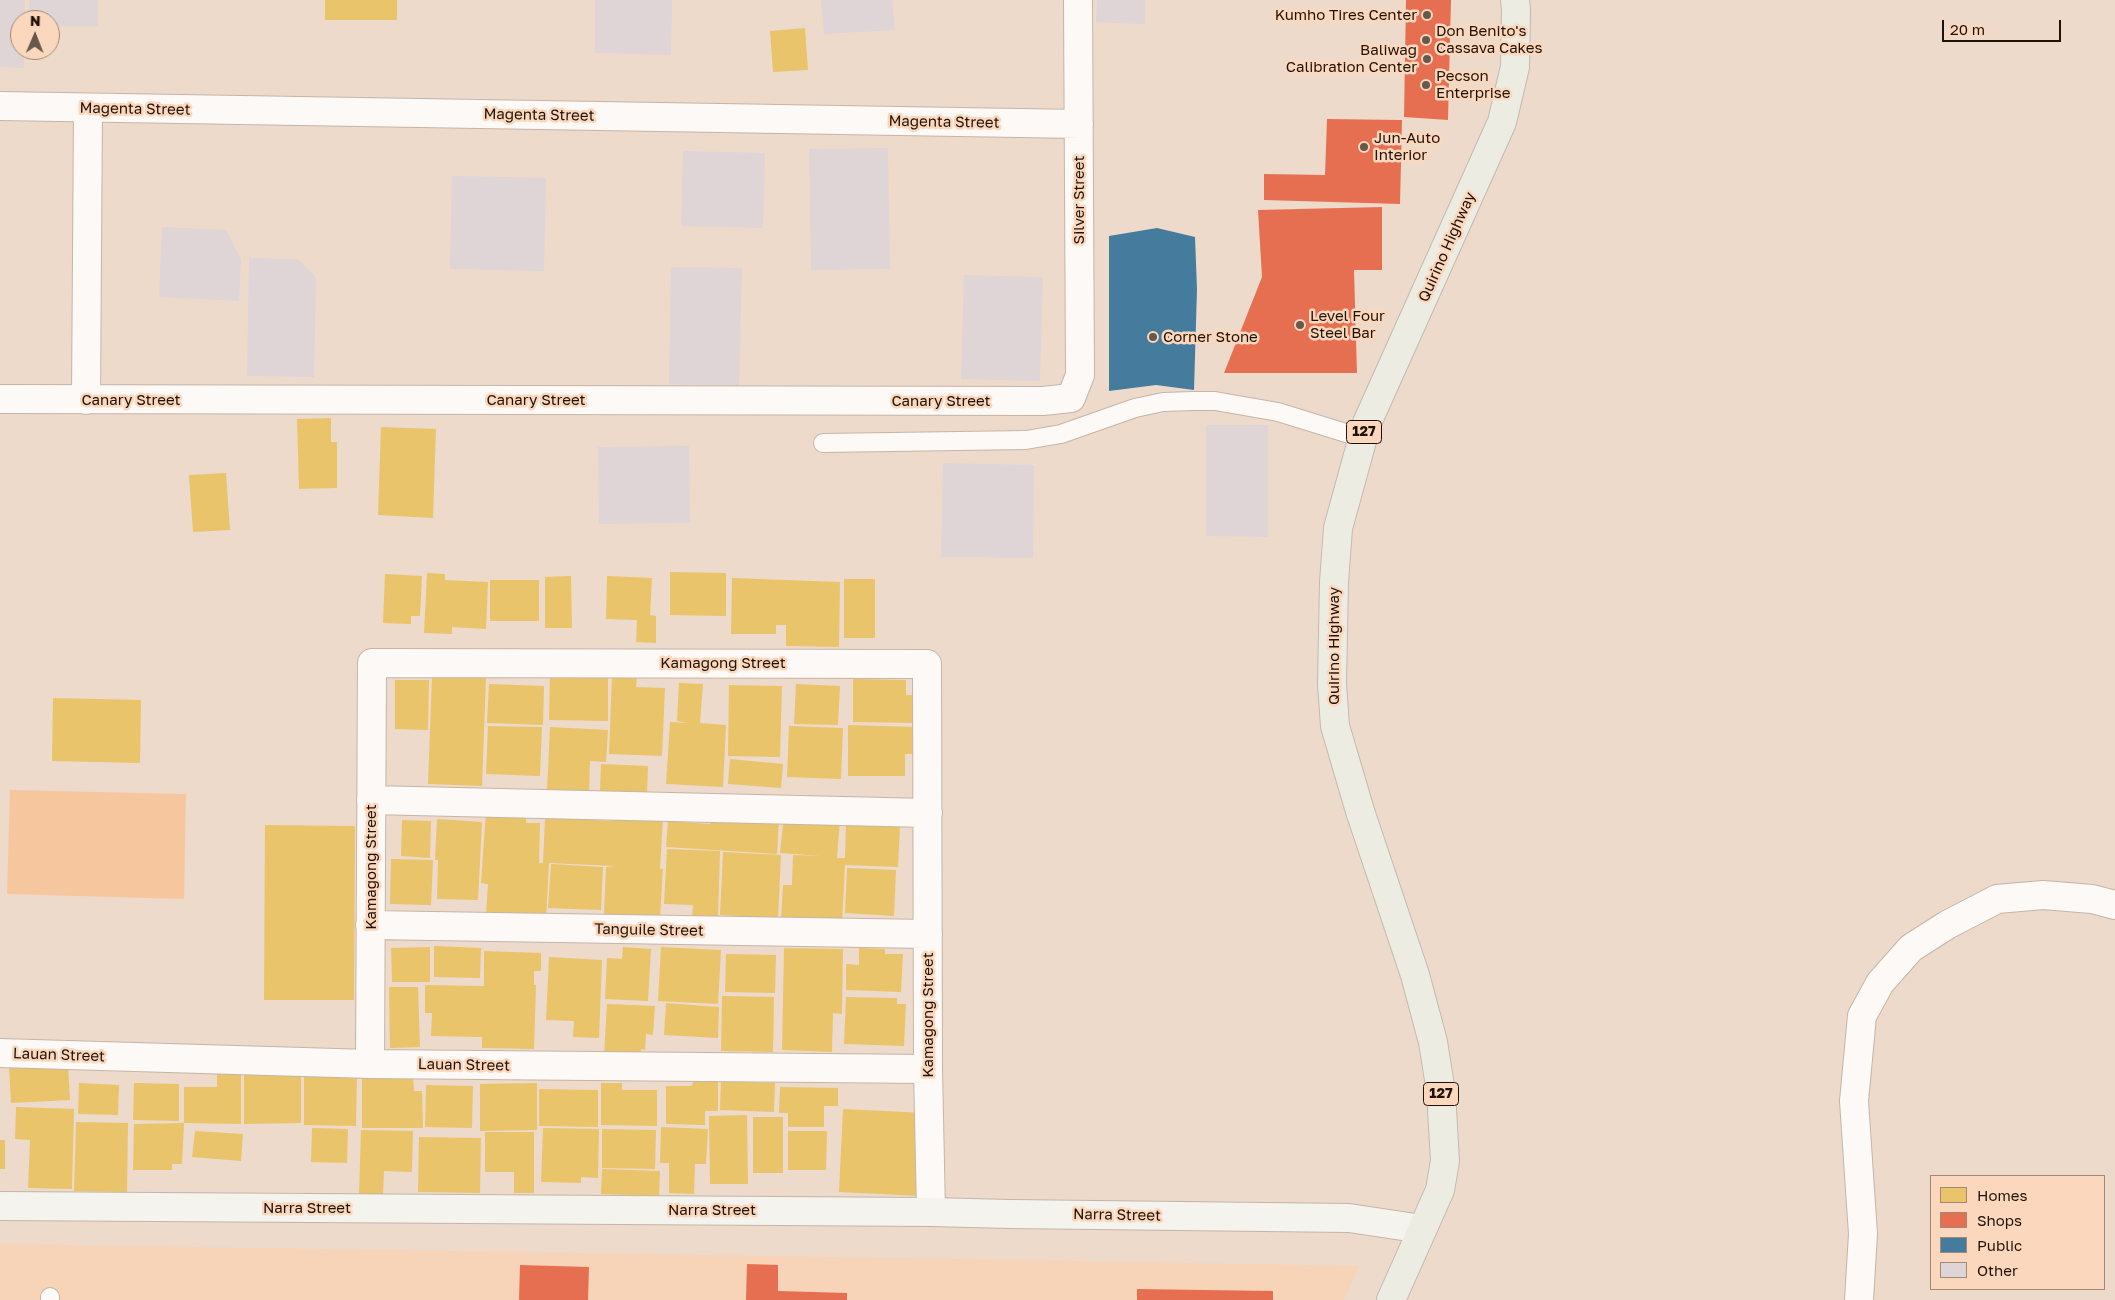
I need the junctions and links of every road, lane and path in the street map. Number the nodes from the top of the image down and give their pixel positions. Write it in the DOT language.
graph roads {
  1 [pos="1078,0"];
  2 [pos="1515,0"];
  3 [pos="0,106"];
  4 [pos="88,108"];
  5 [pos="1079,124"];
  6 [pos="1071,398"];
  7 [pos="0,399"];
  8 [pos="86,400"];
  9 [pos="1362,438"];
  10 [pos="823,443"];
  11 [pos="371,800"];
  12 [pos="928,813"];
  13 [pos="2115,905"];
  14 [pos="370,925"];
  15 [pos="928,934"];
  16 [pos="0,1053"];
  17 [pos="370,1064"];
  18 [pos="928,1069"];
  19 [pos="0,1206"];
  20 [pos="931,1212"];
  21 [pos="1422,1229"];
  22 [pos="1391,1300"];
  23 [pos="1859,1300"];
  1 -- 5 [label="street, Silver Street"];
  2 -- 9 [label="main road, Quirino Highway / 127"];
  3 -- 4 [label="street, Magenta Street"];
  4 -- 5 [label="street, Magenta Street"];
  4 -- 8 [label="street"];
  5 -- 6 [label="street, Silver Street"];
  6 -- 8 [label="street, Canary Street"];
  7 -- 8 [label="street, Canary Street"];
  9 -- 10 [label="lane"];
  9 -- 21 [label="main road, Quirino Highway / 127"];
  11 -- 12 [label="street"];
  11 -- 12 [label="street, Kamagong Street"];
  11 -- 14 [label="street, Kamagong Street"];
  12 -- 15 [label="street, Kamagong Street"];
  13 -- 23 [label="street"];
  14 -- 15 [label="street, Tanguile Street"];
  14 -- 17 [label="street, Kamagong Street"];
  15 -- 18 [label="street, Kamagong Street"];
  16 -- 17 [label="street, Lauan Street"];
  17 -- 18 [label="street, Lauan Street"];
  18 -- 20 [label="street, Kamagong Street"];
  19 -- 20 [label="street, Narra Street"];
  20 -- 21 [label="street, Narra Street"];
  21 -- 22 [label="main road, Quirino Highway / 127"];
}
